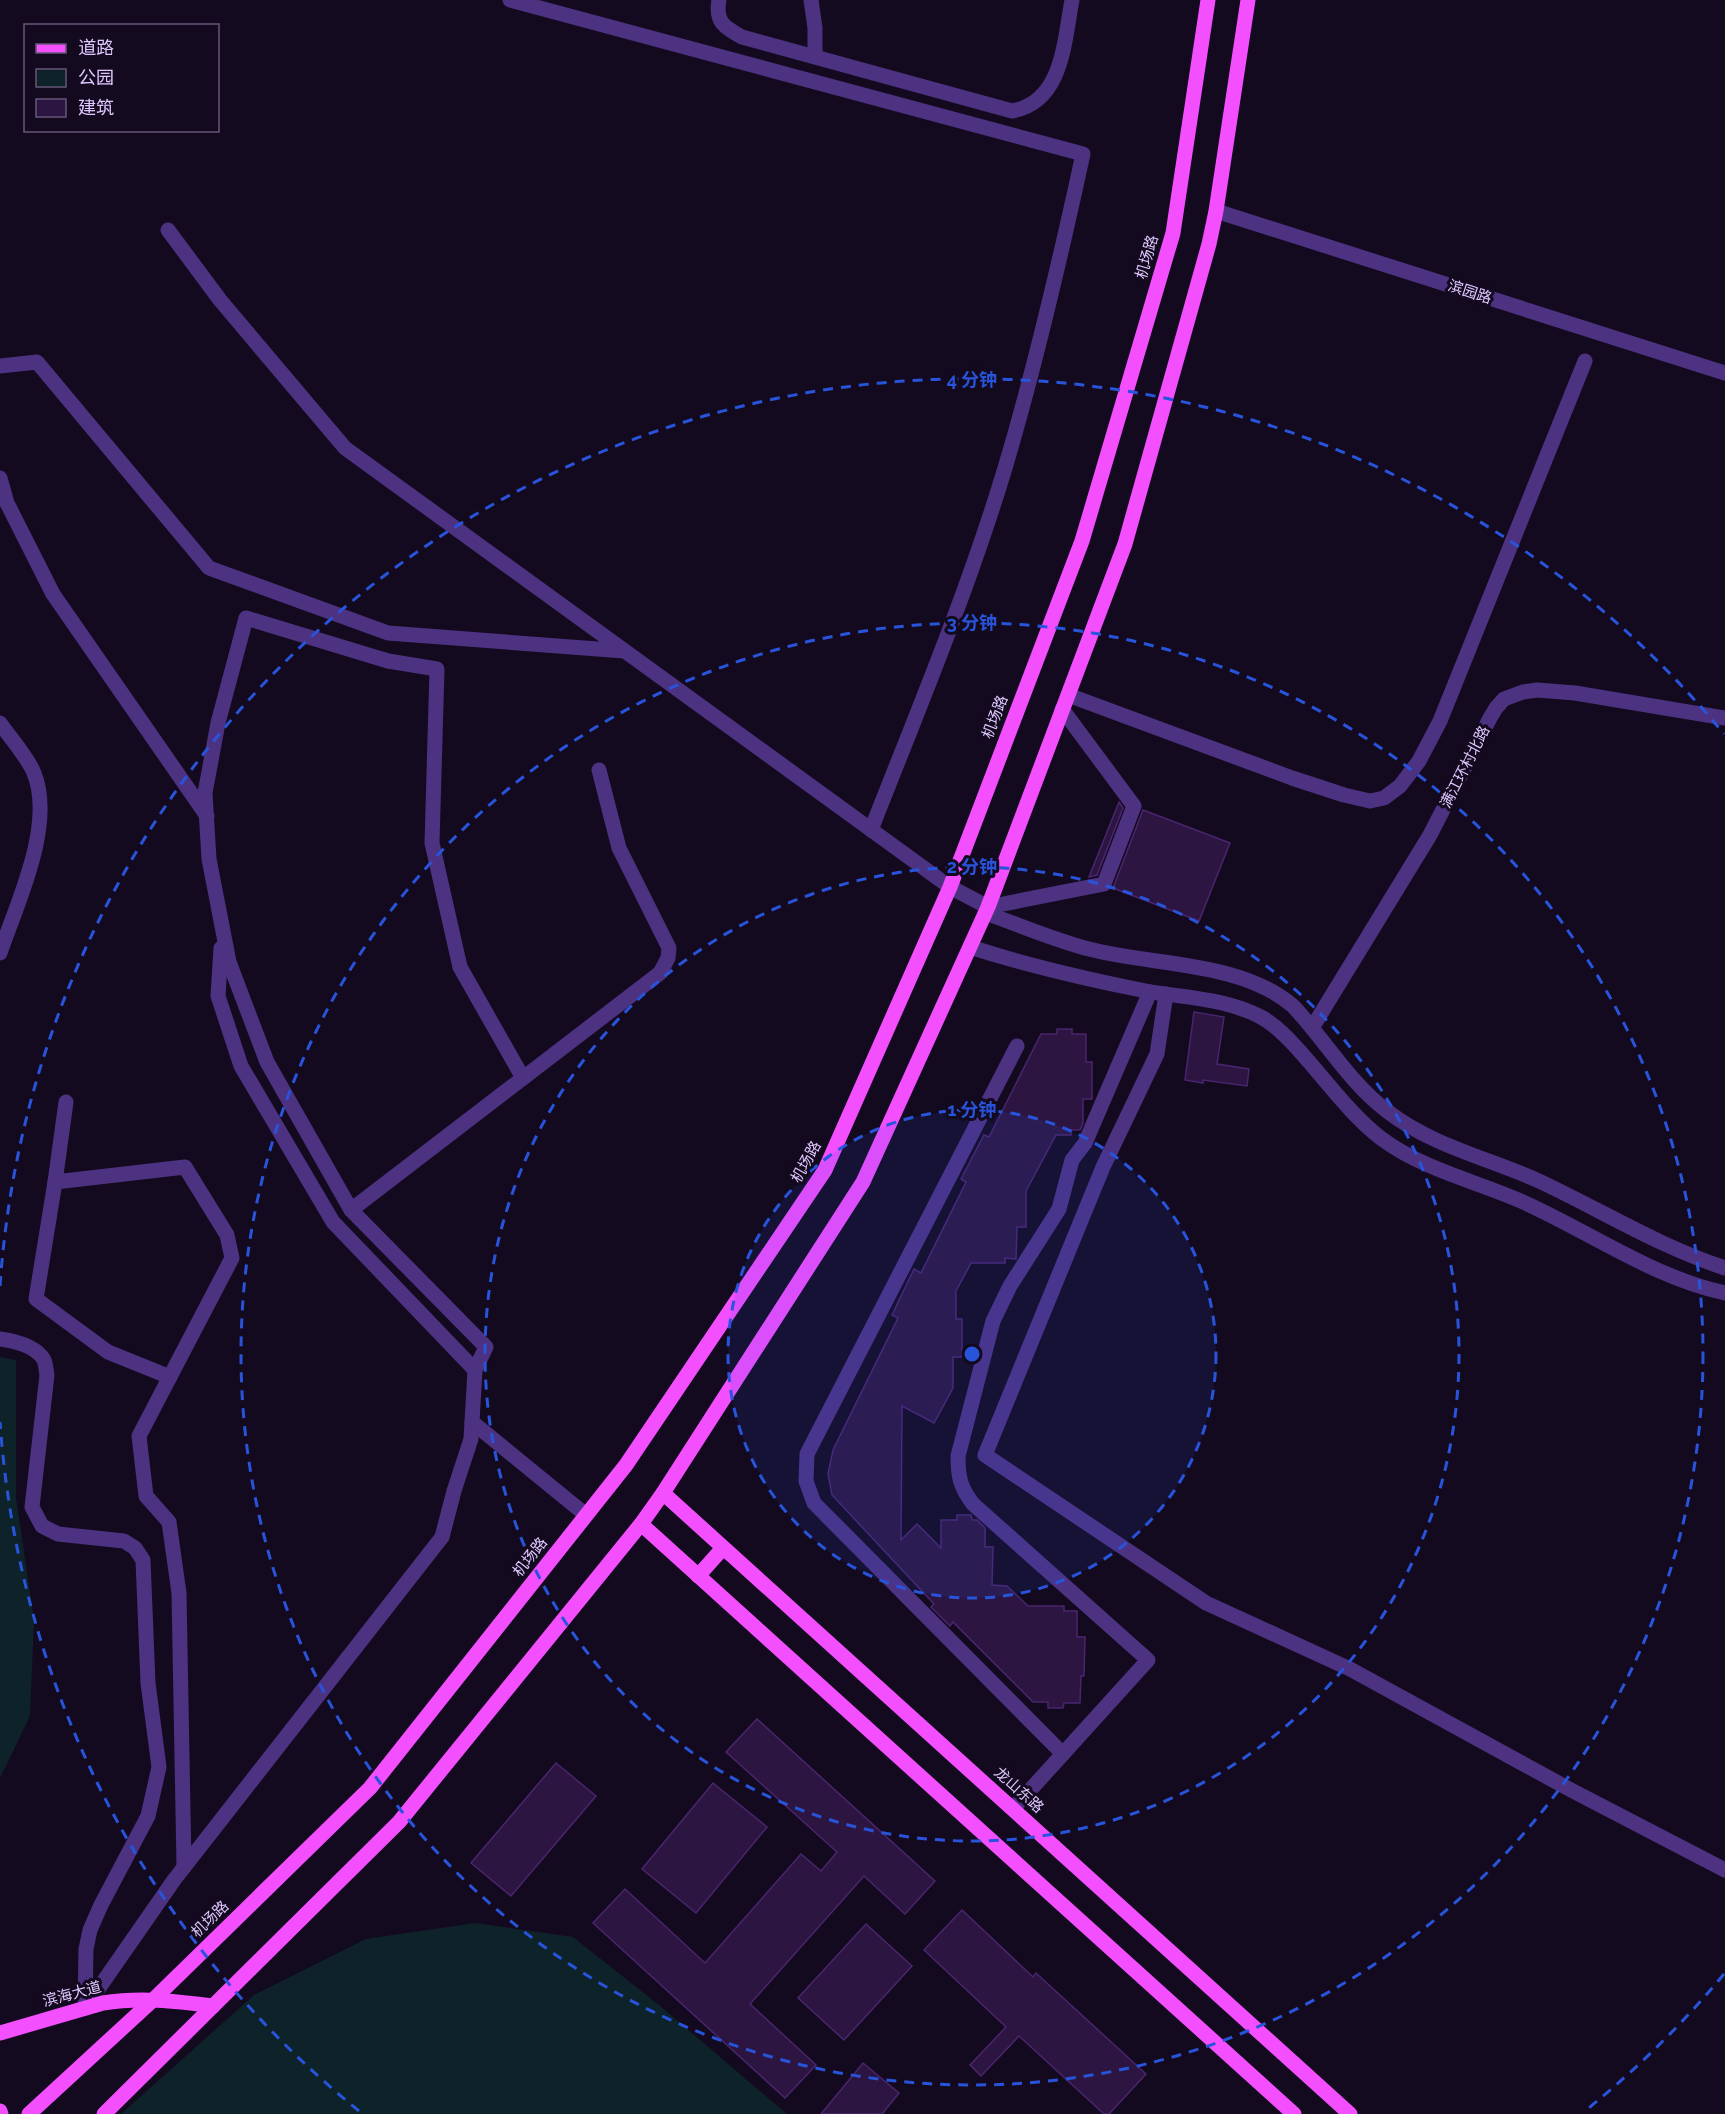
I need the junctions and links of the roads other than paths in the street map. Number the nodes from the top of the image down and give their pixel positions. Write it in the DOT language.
graph roads {
  1 [pos="510,0"];
  2 [pos="719,0"];
  3 [pos="811,0"];
  4 [pos="1072,0"];
  5 [pos="1208,0"];
  6 [pos="1248,0"];
  7 [pos="814,57"];
  8 [pos="1216,211"];
  9 [pos="168,230"];
  10 [pos="1585,361"];
  11 [pos="0,366"];
  12 [pos="1725,373"];
  13 [pos="0,478"];
  14 [pos="624,651"];
  15 [pos="1068,694"];
  16 [pos="1062,709"];
  17 [pos="1725,717"];
  18 [pos="0,723"];
  19 [pos="599,770"];
  20 [pos="207,816"];
  21 [pos="871,830"];
  22 [pos="950,887"];
  23 [pos="987,910"];
  24 [pos="223,927"];
  25 [pos="970,948"];
  26 [pos="0,953"];
  27 [pos="1150,992"];
  28 [pos="1166,994"];
  29 [pos="1312,1028"];
  30 [pos="1017,1046"];
  31 [pos="523,1078"];
  32 [pos="66,1102"];
  33 [pos="55,1182"];
  34 [pos="351,1210"];
  35 [pos="1725,1268"];
  36 [pos="1725,1293"];
  37 [pos="0,1339"];
  38 [pos="475,1370"];
  39 [pos="170,1377"];
  40 [pos="472,1422"];
  41 [pos="663,1493"];
  42 [pos="586,1515"];
  43 [pos="640,1524"];
  44 [pos="723,1548"];
  45 [pos="698,1576"];
  46 [pos="1063,1754"];
  47 [pos="1013,1809"];
  48 [pos="184,1866"];
  49 [pos="1725,1870"];
  50 [pos="154,1999"];
  51 [pos="213,2006"];
  52 [pos="85,2008"];
  53 [pos="0,2033"];
  54 [pos="29,2114"];
  55 [pos="104,2114"];
  56 [pos="1294,2114"];
  57 [pos="1350,2114"];
  1 -- 21 [label="street"];
  2 -- 7 [label="street"];
  3 -- 7 [label="street"];
  4 -- 7 [label="street"];
  5 -- 22 [label="main road, 机场路"];
  6 -- 8 [label="main road"];
  8 -- 12 [label="street, 滨园路"];
  8 -- 15 [label="main road"];
  9 -- 14 [label="street"];
  10 -- 15 [label="street"];
  11 -- 14 [label="street"];
  13 -- 20 [label="street"];
  14 -- 21 [label="street"];
  15 -- 16 [label="main road"];
  16 -- 23 [label="main road"];
  16 -- 23 [label="street"];
  17 -- 29 [label="street, 满江环村北路"];
  18 -- 26 [label="street"];
  19 -- 31 [label="street"];
  20 -- 24 [label="street"];
  20 -- 31 [label="street"];
  21 -- 22 [label="street"];
  22 -- 23 [label="street"];
  22 -- 42 [label="main road, 机场路"];
  23 -- 25 [label="main road"];
  23 -- 29 [label="street"];
  24 -- 34 [label="street"];
  24 -- 38 [label="street"];
  25 -- 27 [label="street"];
  25 -- 41 [label="main road"];
  27 -- 28 [label="street"];
  27 -- 46 [label="street"];
  28 -- 36 [label="street"];
  28 -- 49 [label="street"];
  29 -- 35 [label="street"];
  30 -- 46 [label="street"];
  31 -- 34 [label="street"];
  32 -- 33 [label="street"];
  33 -- 39 [label="street"];
  33 -- 39 [label="street"];
  34 -- 38 [label="street"];
  37 -- 52 [label="street"];
  38 -- 40 [label="street"];
  39 -- 48 [label="street"];
  40 -- 42 [label="street"];
  40 -- 48 [label="street"];
  41 -- 43 [label="main road"];
  41 -- 44 [label="main road, 龙山东路"];
  42 -- 50 [label="main road, 机场路"];
  43 -- 45 [label="main road"];
  43 -- 51 [label="main road"];
  44 -- 45 [label="main road"];
  44 -- 47 [label="main road, 龙山东路"];
  45 -- 56 [label="main road"];
  46 -- 47 [label="street"];
  47 -- 57 [label="main road, 龙山东路"];
  48 -- 52 [label="street"];
  50 -- 51 [label="main road, 滨海大道"];
  50 -- 52 [label="main road, 滨海大道"];
  50 -- 54 [label="main road, 机场路"];
  51 -- 55 [label="main road"];
  52 -- 53 [label="main road, 滨海大道"];
}
